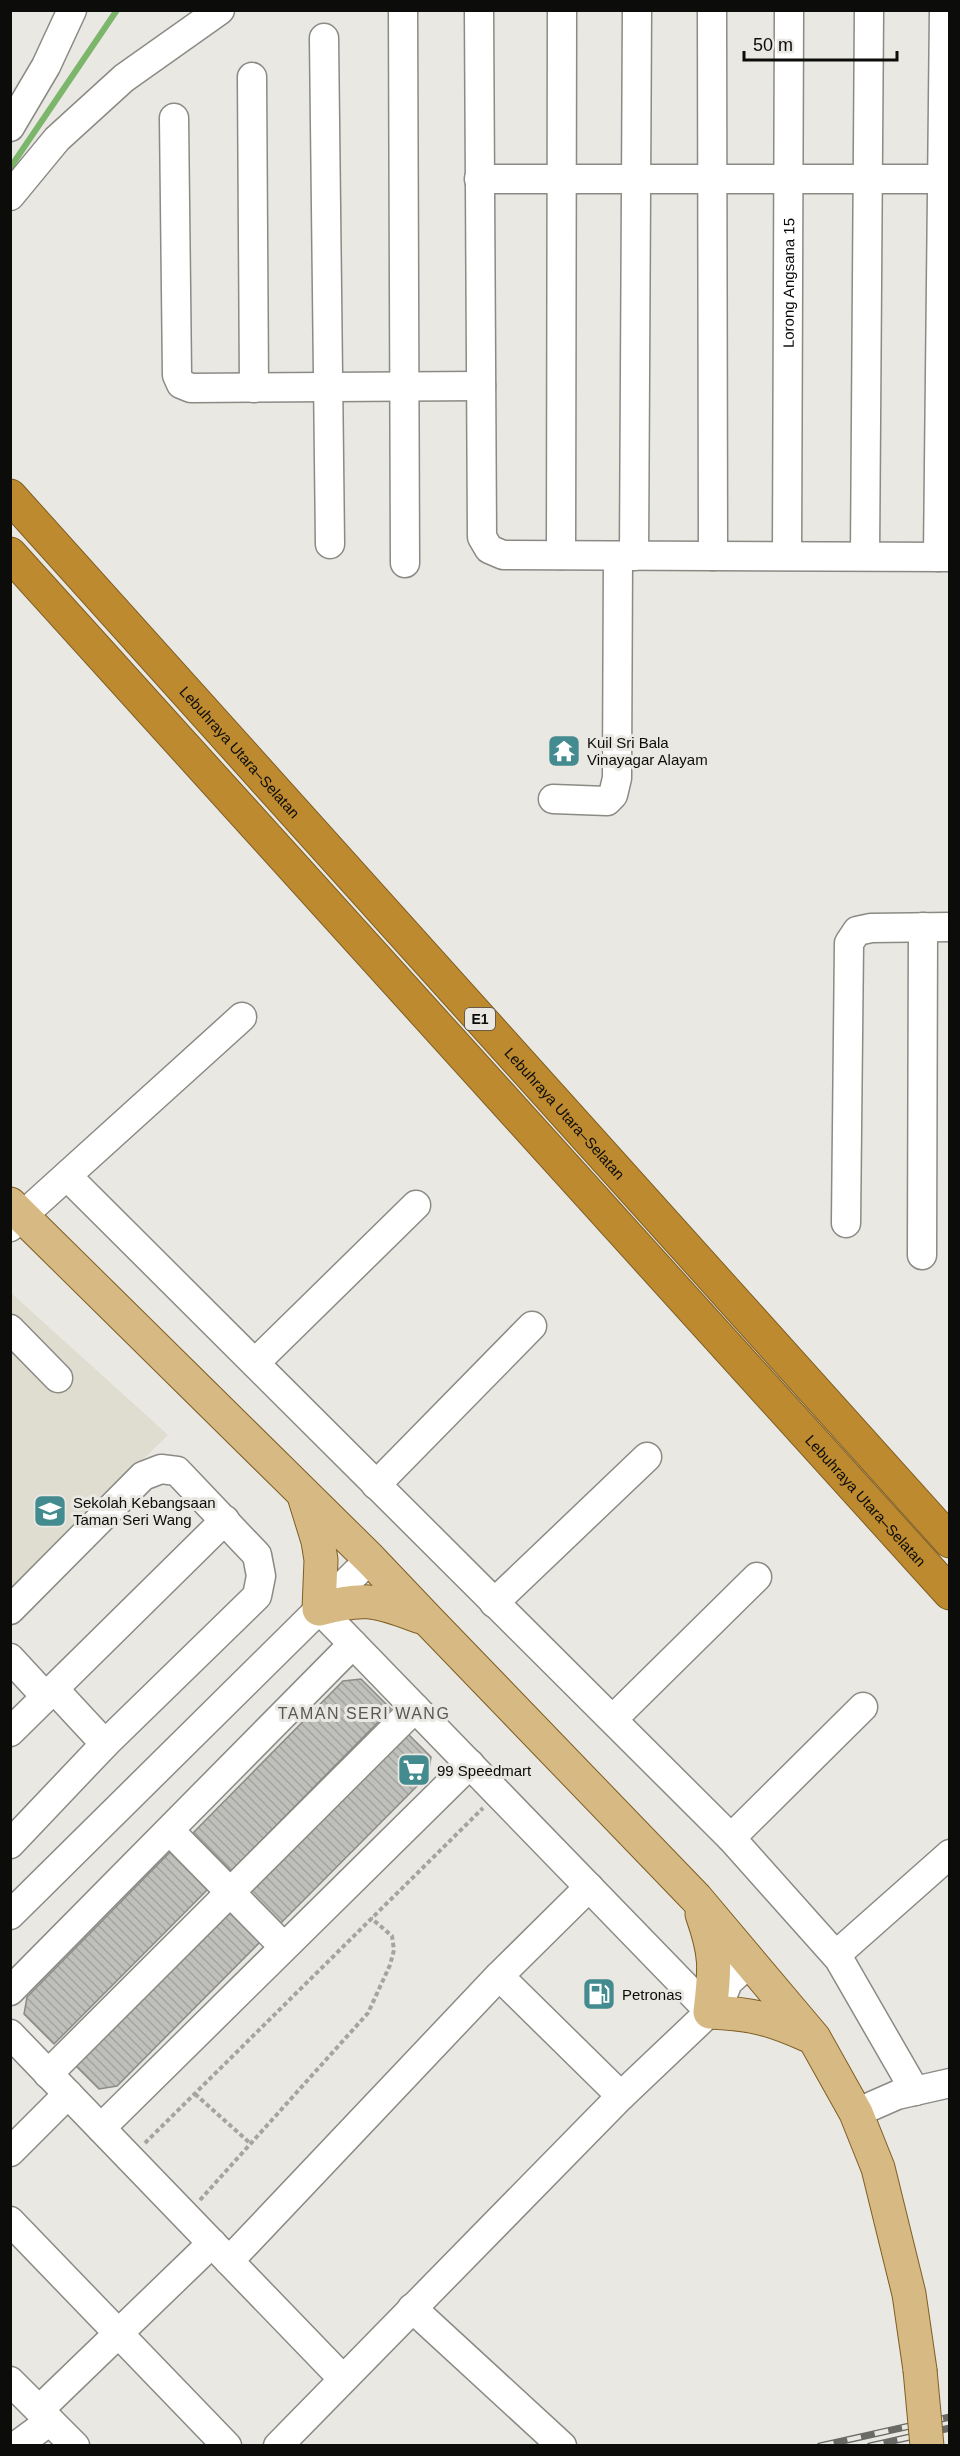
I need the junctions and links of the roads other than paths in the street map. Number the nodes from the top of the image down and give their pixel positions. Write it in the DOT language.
graph roads {
  1 [pos="72,10"];
  2 [pos="220,10"];
  3 [pos="404,10"];
  4 [pos="479,10"];
  5 [pos="562,10"];
  6 [pos="637,10"];
  7 [pos="712,10"];
  8 [pos="789,10"];
  9 [pos="869,10"];
  10 [pos="944,10"];
  11 [pos="324,38"];
  12 [pos="252,77"];
  13 [pos="174,118"];
  14 [pos="10,127"];
  15 [pos="479,179"];
  16 [pos="562,179"];
  17 [pos="637,179"];
  18 [pos="712,179"];
  19 [pos="789,179"];
  20 [pos="868,179"];
  21 [pos="946,179"];
  22 [pos="10,196"];
  23 [pos="405,386"];
  24 [pos="481,386"];
  25 [pos="328,387"];
  26 [pos="254,388"];
  27 [pos="10,496"];
  28 [pos="330,544"];
  29 [pos="10,554"];
  30 [pos="561,555"];
  31 [pos="626,556"];
  32 [pos="713,556"];
  33 [pos="787,556"];
  34 [pos="865,556"];
  35 [pos="944,557"];
  36 [pos="405,563"];
  37 [pos="553,799"];
  38 [pos="936,927"];
  39 [pos="242,1017"];
  40 [pos="67,1176"];
  41 [pos="416,1205"];
  42 [pos="15,1216"];
  43 [pos="846,1223"];
  44 [pos="922,1255"];
  45 [pos="532,1326"];
  46 [pos="10,1329"];
  47 [pos="255,1363"];
  48 [pos="58,1378"];
  49 [pos="647,1457"];
  50 [pos="376,1485"];
  51 [pos="304,1497"];
  52 [pos="225,1520"];
  53 [pos="950,1541"];
  54 [pos="370,1559"];
  55 [pos="757,1578"];
  56 [pos="950,1593"];
  57 [pos="494,1603"];
  58 [pos="319,1609"];
  59 [pos="10,1610"];
  60 [pos="428,1620"];
  61 [pos="354,1644"];
  62 [pos="10,1658"];
  63 [pos="50,1693"];
  64 [pos="863,1707"];
  65 [pos="415,1708"];
  66 [pos="613,1719"];
  67 [pos="10,1732"];
  68 [pos="105,1744"];
  69 [pos="470,1764"];
  70 [pos="170,1831"];
  71 [pos="730,1838"];
  72 [pos="10,1844"];
  73 [pos="950,1854"];
  74 [pos="589,1887"];
  75 [pos="230,1892"];
  76 [pos="696,1898"];
  77 [pos="10,1915"];
  78 [pos="283,1946"];
  79 [pos="836,1955"];
  80 [pos="755,1970"];
  81 [pos="499,1976"];
  82 [pos="10,1991"];
  83 [pos="715,2007"];
  84 [pos="10,2034"];
  85 [pos="814,2038"];
  86 [pos="48,2074"];
  87 [pos="950,2083"];
  88 [pos="915,2091"];
  89 [pos="68,2094"];
  90 [pos="621,2096"];
  91 [pos="856,2113"];
  92 [pos="101,2128"];
  93 [pos="10,2152"];
  94 [pos="10,2221"];
  95 [pos="220,2252"];
  96 [pos="412,2308"];
  97 [pos="118,2333"];
  98 [pos="343,2379"];
  99 [pos="10,2381"];
  100 [pos="45,2415"];
  101 [pos="16,2445"];
  102 [pos="75,2445"];
  103 [pos="227,2445"];
  104 [pos="278,2445"];
  105 [pos="562,2445"];
  106 [pos="927,2445"];
  1 -- 14 [label="street"];
  2 -- 22 [label="street"];
  3 -- 23 [label="street"];
  4 -- 15 [label="street"];
  5 -- 16 [label="street"];
  6 -- 17 [label="street"];
  7 -- 18 [label="street"];
  8 -- 19 [label="street, Lorong Angsana 15"];
  9 -- 20 [label="street"];
  10 -- 21 [label="street"];
  11 -- 25 [label="street"];
  12 -- 26 [label="street"];
  13 -- 26 [label="street"];
  15 -- 16 [label="street"];
  15 -- 24 [label="street"];
  16 -- 17 [label="street"];
  16 -- 30 [label="street"];
  17 -- 18 [label="street"];
  17 -- 31 [label="street"];
  18 -- 19 [label="street"];
  18 -- 32 [label="street"];
  19 -- 20 [label="street"];
  19 -- 33 [label="street, Lorong Angsana 15"];
  20 -- 21 [label="street"];
  20 -- 34 [label="street"];
  21 -- 35 [label="street"];
  23 -- 24 [label="street"];
  23 -- 25 [label="street"];
  23 -- 36 [label="street"];
  24 -- 30 [label="street"];
  25 -- 26 [label="street"];
  25 -- 28 [label="street"];
  27 -- 53 [label="highway, Lebuhraya Utara–Selatan / E1"];
  29 -- 56 [label="highway, Lebuhraya Utara–Selatan / E1"];
  30 -- 31 [label="street"];
  31 -- 32 [label="street"];
  31 -- 37 [label="street"];
  32 -- 33 [label="street"];
  33 -- 34 [label="street"];
  34 -- 35 [label="street"];
  38 -- 43 [label="street"];
  38 -- 44 [label="street"];
  39 -- 40 [label="street"];
  40 -- 42 [label="street"];
  40 -- 47 [label="street"];
  41 -- 47 [label="street"];
  42 -- 51 [label="main road"];
  45 -- 50 [label="street"];
  46 -- 48 [label="street"];
  47 -- 50 [label="street"];
  49 -- 57 [label="street"];
  50 -- 57 [label="street"];
  51 -- 54 [label="main road"];
  51 -- 58 [label="main road"];
  52 -- 59 [label="street"];
  52 -- 63 [label="street"];
  52 -- 68 [label="street"];
  54 -- 58 [label="street"];
  54 -- 60 [label="main road"];
  55 -- 66 [label="street"];
  57 -- 66 [label="street"];
  58 -- 60 [label="main road"];
  58 -- 61 [label="street"];
  58 -- 77 [label="street"];
  60 -- 76 [label="main road"];
  61 -- 65 [label="street"];
  61 -- 70 [label="street"];
  62 -- 63 [label="street"];
  63 -- 67 [label="street"];
  63 -- 68 [label="street"];
  64 -- 71 [label="street"];
  65 -- 69 [label="street"];
  65 -- 75 [label="street"];
  66 -- 71 [label="street"];
  68 -- 72 [label="street"];
  69 -- 74 [label="street"];
  69 -- 78 [label="street"];
  70 -- 75 [label="street"];
  70 -- 82 [label="street"];
  71 -- 79 [label="street"];
  73 -- 79 [label="street"];
  74 -- 81 [label="street"];
  74 -- 83 [label="street"];
  75 -- 78 [label="street"];
  75 -- 86 [label="street"];
  76 -- 80 [label="main road"];
  76 -- 83 [label="main road"];
  78 -- 92 [label="street"];
  79 -- 88 [label="street"];
  80 -- 83 [label="street"];
  80 -- 85 [label="main road"];
  81 -- 90 [label="street"];
  81 -- 95 [label="street"];
  83 -- 85 [label="main road"];
  83 -- 90 [label="street"];
  84 -- 86 [label="street"];
  85 -- 91 [label="main road"];
  86 -- 89 [label="street"];
  87 -- 88 [label="street"];
  88 -- 91 [label="street"];
  89 -- 92 [label="street"];
  89 -- 93 [label="street"];
  90 -- 96 [label="street"];
  91 -- 106 [label="main road, bridge"];
  92 -- 95 [label="street"];
  94 -- 97 [label="street"];
  95 -- 97 [label="street"];
  95 -- 98 [label="street"];
  96 -- 98 [label="street"];
  96 -- 105 [label="street"];
  97 -- 100 [label="street"];
  97 -- 103 [label="street"];
  98 -- 104 [label="street"];
  99 -- 100 [label="street"];
  100 -- 101 [label="street"];
  100 -- 102 [label="street"];
}
